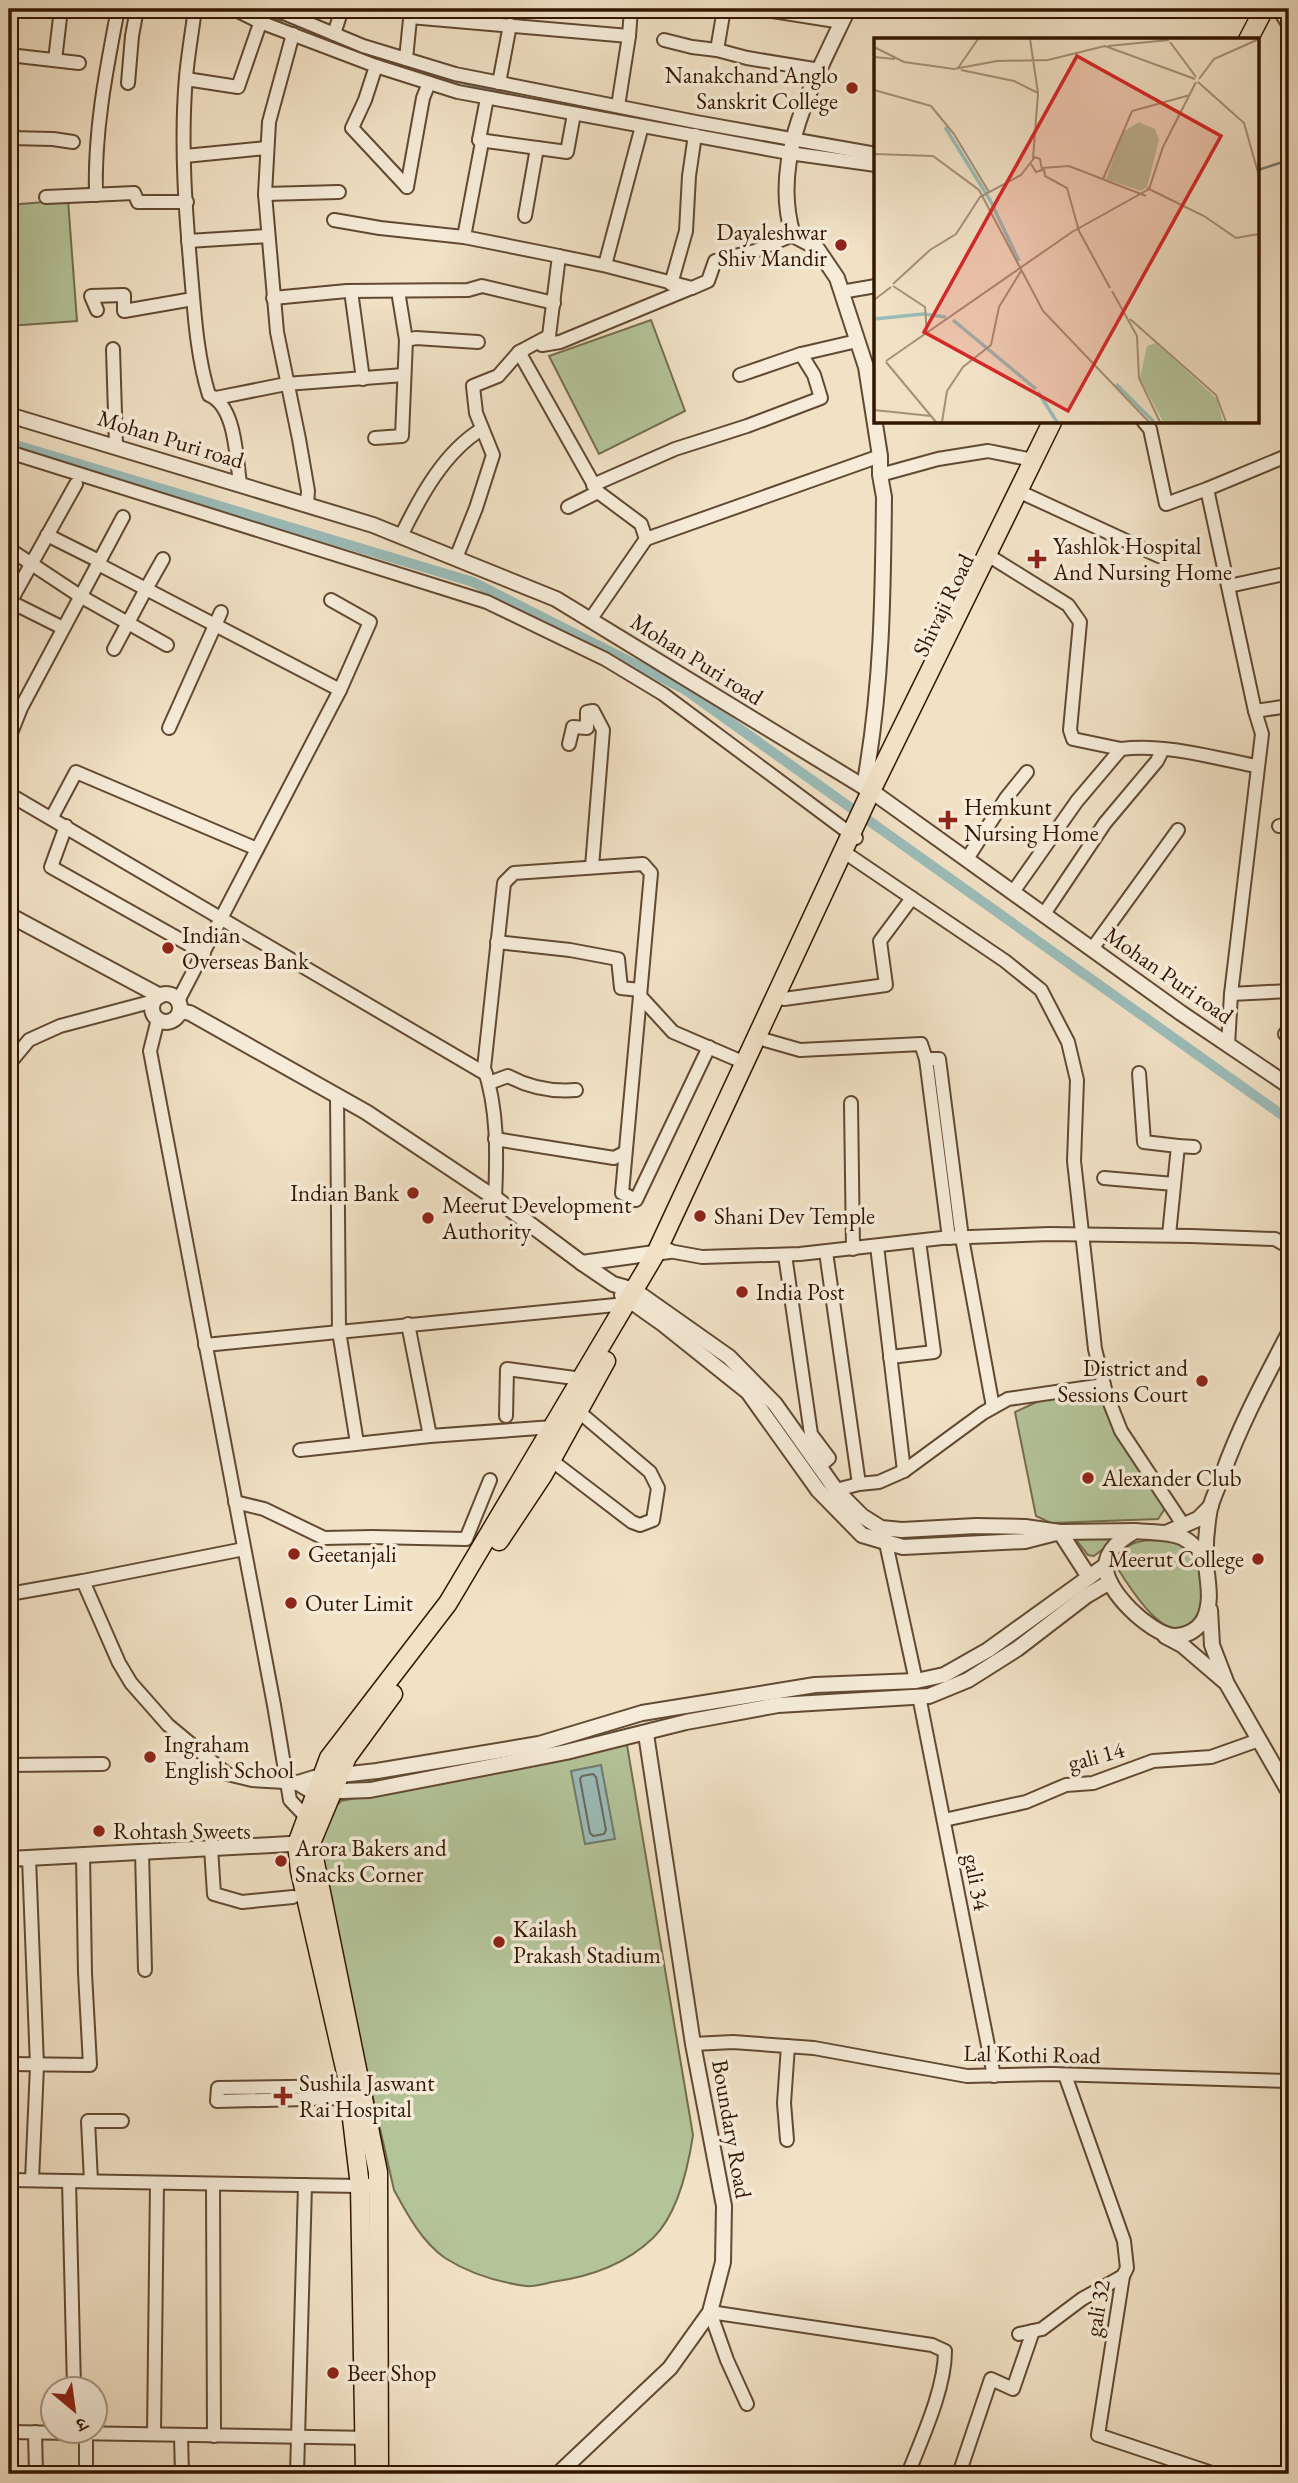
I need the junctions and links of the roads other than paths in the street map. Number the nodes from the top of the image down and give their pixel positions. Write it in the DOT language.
graph roads {
  1 [pos="61,9"];
  2 [pos="118,9"];
  3 [pos="137,9"];
  4 [pos="195,9"];
  5 [pos="234,9"];
  6 [pos="274,9"];
  7 [pos="342,9"];
  8 [pos="631,9"];
  9 [pos="724,9"];
  10 [pos="760,9"];
  11 [pos="1258,9"];
  12 [pos="1264,9"];
  13 [pos="1280,9"];
  14 [pos="411,13"];
  15 [pos="845,15"];
  16 [pos="262,17"];
  17 [pos="1289,24"];
  18 [pos="510,25"];
  19 [pos="293,34"];
  20 [pos="334,34"];
  21 [pos="629,36"];
  22 [pos="1242,38"];
  23 [pos="1249,38"];
  24 [pos="664,40"];
  25 [pos="717,50"];
  26 [pos="9,55"];
  27 [pos="55,60"];
  28 [pos="407,60"];
  29 [pos="79,62"];
  30 [pos="376,66"];
  31 [pos="820,69"];
  32 [pos="186,79"];
  33 [pos="128,83"];
  34 [pos="429,83"];
  35 [pos="499,83"];
  36 [pos="487,97"];
  37 [pos="618,106"];
  38 [pos="574,114"];
  39 [pos="642,126"];
  40 [pos="695,135"];
  41 [pos="9,138"];
  42 [pos="479,140"];
  43 [pos="73,142"];
  44 [pos="791,146"];
  45 [pos="266,148"];
  46 [pos="537,149"];
  47 [pos="874,154"];
  48 [pos="185,156"];
  49 [pos="874,165"];
  50 [pos="339,192"];
  51 [pos="265,194"];
  52 [pos="96,195"];
  53 [pos="46,197"];
  54 [pos="187,202"];
  55 [pos="525,216"];
  56 [pos="334,220"];
  57 [pos="793,235"];
  58 [pos="268,236"];
  59 [pos="464,237"];
  60 [pos="188,241"];
  61 [pos="558,256"];
  62 [pos="605,265"];
  63 [pos="671,284"];
  64 [pos="874,286"];
  65 [pos="692,288"];
  66 [pos="351,291"];
  67 [pos="398,291"];
  68 [pos="841,292"];
  69 [pos="273,298"];
  70 [pos="193,299"];
  71 [pos="554,303"];
  72 [pos="97,310"];
  73 [pos="406,340"];
  74 [pos="857,341"];
  75 [pos="478,342"];
  76 [pos="113,349"];
  77 [pos="519,352"];
  78 [pos="801,354"];
  79 [pos="871,365"];
  80 [pos="404,375"];
  81 [pos="740,375"];
  82 [pos="363,379"];
  83 [pos="286,384"];
  84 [pos="874,395"];
  85 [pos="216,398"];
  86 [pos="9,415"];
  87 [pos="877,424"];
  88 [pos="1051,424"];
  89 [pos="1058,424"];
  90 [pos="1146,424"];
  91 [pos="482,429"];
  92 [pos="374,438"];
  93 [pos="116,446"];
  94 [pos="9,452"];
  95 [pos="1289,455"];
  96 [pos="880,456"];
  97 [pos="1033,460"];
  98 [pos="880,475"];
  99 [pos="240,483"];
  100 [pos="76,484"];
  101 [pos="595,488"];
  102 [pos="1207,489"];
  103 [pos="1021,493"];
  104 [pos="307,504"];
  105 [pos="568,507"];
  106 [pos="123,517"];
  107 [pos="47,536"];
  108 [pos="401,536"];
  109 [pos="646,539"];
  110 [pos="9,549"];
  111 [pos="990,556"];
  112 [pos="1159,556"];
  113 [pos="456,558"];
  114 [pos="163,559"];
  115 [pos="32,563"];
  116 [pos="98,563"];
  117 [pos="1289,573"];
  118 [pos="1229,586"];
  119 [pos="146,589"];
  120 [pos="80,596"];
  121 [pos="331,600"];
  122 [pos="9,604"];
  123 [pos="218,618"];
  124 [pos="590,620"];
  125 [pos="128,623"];
  126 [pos="63,628"];
  127 [pos="167,645"];
  128 [pos="114,649"];
  129 [pos="340,690"];
  130 [pos="9,701"];
  131 [pos="1289,706"];
  132 [pos="21,708"];
  133 [pos="1255,710"];
  134 [pos="169,728"];
  135 [pos="9,738"];
  136 [pos="569,744"];
  137 [pos="1121,748"];
  138 [pos="1163,750"];
  139 [pos="1256,766"];
  140 [pos="1027,772"];
  141 [pos="9,794"];
  142 [pos="870,797"];
  143 [pos="52,817"];
  144 [pos="66,826"];
  145 [pos="1178,830"];
  146 [pos="856,835"];
  147 [pos="257,849"];
  148 [pos="850,856"];
  149 [pos="967,859"];
  150 [pos="592,867"];
  151 [pos="1013,892"];
  152 [pos="912,898"];
  153 [pos="823,906"];
  154 [pos="1044,914"];
  155 [pos="9,915"];
  156 [pos="221,919"];
  157 [pos="497,942"];
  158 [pos="1092,948"];
  159 [pos="204,953"];
  160 [pos="1289,991"];
  161 [pos="640,993"];
  162 [pos="1231,994"];
  163 [pos="157,998"];
  164 [pos="784,999"];
  165 [pos="179,1006"];
  166 [pos="158,1019"];
  167 [pos="765,1040"];
  168 [pos="1228,1045"];
  169 [pos="709,1047"];
  170 [pos="745,1063"];
  171 [pos="9,1064"];
  172 [pos="1139,1073"];
  173 [pos="488,1078"];
  174 [pos="1289,1086"];
  175 [pos="576,1090"];
  176 [pos="337,1096"];
  177 [pos="851,1103"];
  178 [pos="495,1139"];
  179 [pos="1178,1146"];
  180 [pos="1194,1147"];
  181 [pos="624,1153"];
  182 [pos="1104,1178"];
  183 [pos="1174,1184"];
  184 [pos="495,1198"];
  185 [pos="1082,1234"];
  186 [pos="1169,1235"];
  187 [pos="955,1238"];
  188 [pos="919,1241"];
  189 [pos="877,1246"];
  190 [pos="1289,1247"];
  191 [pos="853,1248"];
  192 [pos="663,1251"];
  193 [pos="826,1252"];
  194 [pos="785,1255"];
  195 [pos="582,1263"];
  196 [pos="632,1298"];
  197 [pos="408,1324"];
  198 [pos="339,1331"];
  199 [pos="1289,1334"];
  200 [pos="205,1345"];
  201 [pos="890,1357"];
  202 [pos="582,1379"];
  203 [pos="1104,1385"];
  204 [pos="993,1407"];
  205 [pos="578,1411"];
  206 [pos="506,1416"];
  207 [pos="553,1427"];
  208 [pos="430,1436"];
  209 [pos="357,1443"];
  210 [pos="300,1450"];
  211 [pos="551,1460"];
  212 [pos="819,1467"];
  213 [pos="904,1471"];
  214 [pos="490,1480"];
  215 [pos="859,1484"];
  216 [pos="836,1490"];
  217 [pos="235,1502"];
  218 [pos="1211,1506"];
  219 [pos="1184,1526"];
  220 [pos="1135,1531"];
  221 [pos="1059,1532"];
  222 [pos="1165,1534"];
  223 [pos="884,1536"];
  224 [pos="466,1539"];
  225 [pos="488,1539"];
  226 [pos="244,1549"];
  227 [pos="1206,1564"];
  228 [pos="1106,1565"];
  229 [pos="1089,1577"];
  230 [pos="83,1581"];
  231 [pos="1110,1582"];
  232 [pos="9,1594"];
  233 [pos="1209,1601"];
  234 [pos="1163,1634"];
  235 [pos="916,1681"];
  236 [pos="1227,1684"];
  237 [pos="919,1696"];
  238 [pos="646,1734"];
  239 [pos="1259,1740"];
  240 [pos="103,1764"];
  241 [pos="9,1765"];
  242 [pos="291,1782"];
  243 [pos="328,1784"];
  244 [pos="1289,1792"];
  245 [pos="307,1818"];
  246 [pos="944,1820"];
  247 [pos="304,1843"];
  248 [pos="211,1849"];
  249 [pos="142,1852"];
  250 [pos="83,1855"];
  251 [pos="29,1858"];
  252 [pos="9,1859"];
  253 [pos="293,1898"];
  254 [pos="145,1969"];
  255 [pos="693,2044"];
  256 [pos="788,2046"];
  257 [pos="9,2064"];
  258 [pos="37,2066"];
  259 [pos="1065,2075"];
  260 [pos="995,2076"];
  261 [pos="1289,2081"];
  262 [pos="353,2090"];
  263 [pos="122,2121"];
  264 [pos="787,2140"];
  265 [pos="9,2180"];
  266 [pos="32,2180"];
  267 [pos="69,2181"];
  268 [pos="91,2182"];
  269 [pos="157,2183"];
  270 [pos="214,2183"];
  271 [pos="305,2185"];
  272 [pos="369,2185"];
  273 [pos="1123,2276"];
  274 [pos="710,2312"];
  275 [pos="1033,2331"];
  276 [pos="1019,2334"];
  277 [pos="74,2374"];
  278 [pos="747,2404"];
  279 [pos="9,2432"];
  280 [pos="35,2432"];
  281 [pos="108,2433"];
  282 [pos="153,2434"];
  283 [pos="181,2435"];
  284 [pos="215,2436"];
  285 [pos="298,2437"];
  286 [pos="371,2438"];
  287 [pos="81,2444"];
  288 [pos="36,2474"];
  289 [pos="86,2474"];
  290 [pos="182,2474"];
  291 [pos="297,2474"];
  292 [pos="365,2474"];
  293 [pos="379,2474"];
  294 [pos="558,2474"];
  295 [pos="908,2474"];
  296 [pos="959,2474"];
  297 [pos="1215,2474"];
  1 -- 27 [label="street"];
  2 -- 52 [label="street"];
  3 -- 33 [label="street"];
  4 -- 32 [label="street"];
  5 -- 16 [label="street"];
  6 -- 20 [label="street"];
  7 -- 20 [label="street"];
  8 -- 21 [label="street"];
  9 -- 25 [label="street"];
  10 -- 15 [label="street"];
  11 -- 22 [label="main road"];
  12 -- 23 [label="main road"];
  13 -- 17 [label="street"];
  14 -- 18 [label="street"];
  14 -- 28 [label="street"];
  15 -- 31 [label="street"];
  16 -- 19 [label="street"];
  16 -- 32 [label="street"];
  18 -- 21 [label="street"];
  18 -- 35 [label="street"];
  19 -- 30 [label="street"];
  19 -- 45 [label="street"];
  20 -- 28 [label="street"];
  21 -- 37 [label="street"];
  24 -- 25 [label="street"];
  25 -- 31 [label="street"];
  26 -- 27 [label="street"];
  27 -- 29 [label="street"];
  28 -- 35 [label="street"];
  30 -- 34 [label="street"];
  30 -- 34 [label="street"];
  31 -- 44 [label="street"];
  32 -- 48 [label="street"];
  34 -- 36 [label="street"];
  35 -- 37 [label="street"];
  36 -- 38 [label="street"];
  36 -- 42 [label="street"];
  37 -- 44 [label="street"];
  38 -- 39 [label="street"];
  38 -- 46 [label="street"];
  39 -- 40 [label="street"];
  39 -- 62 [label="street"];
  40 -- 44 [label="street"];
  40 -- 63 [label="street"];
  41 -- 43 [label="street"];
  42 -- 46 [label="street"];
  42 -- 59 [label="street"];
  44 -- 47 [label="street"];
  44 -- 49 [label="street"];
  44 -- 57 [label="street"];
  45 -- 48 [label="street"];
  45 -- 51 [label="street"];
  46 -- 55 [label="street"];
  48 -- 54 [label="street"];
  50 -- 51 [label="street"];
  51 -- 58 [label="street"];
  52 -- 53 [label="street"];
  52 -- 54 [label="street"];
  54 -- 60 [label="street"];
  56 -- 59 [label="street"];
  57 -- 65 [label="street"];
  57 -- 68 [label="street"];
  58 -- 60 [label="street"];
  58 -- 69 [label="street"];
  59 -- 61 [label="street"];
  60 -- 70 [label="street"];
  61 -- 62 [label="street"];
  61 -- 71 [label="street"];
  62 -- 63 [label="street"];
  63 -- 65 [label="street"];
  64 -- 68 [label="street"];
  65 -- 77 [label="street"];
  66 -- 67 [label="street"];
  66 -- 69 [label="street"];
  66 -- 82 [label="street"];
  67 -- 71 [label="street"];
  67 -- 73 [label="street"];
  68 -- 74 [label="street"];
  69 -- 83 [label="street"];
  70 -- 72 [label="street"];
  70 -- 85 [label="street"];
  71 -- 77 [label="street"];
  73 -- 75 [label="street"];
  73 -- 80 [label="street"];
  74 -- 78 [label="street"];
  74 -- 79 [label="street"];
  76 -- 93 [label="street"];
  77 -- 91 [label="street"];
  77 -- 101 [label="street"];
  78 -- 81 [label="street"];
  78 -- 101 [label="street"];
  79 -- 84 [label="street"];
  80 -- 82 [label="street"];
  80 -- 92 [label="street"];
  82 -- 83 [label="street"];
  83 -- 85 [label="street"];
  83 -- 104 [label="street"];
  85 -- 99 [label="street"];
  86 -- 93 [label="street, Mohan Puri road"];
  87 -- 96 [label="street"];
  88 -- 97 [label="main road"];
  89 -- 103 [label="main road, Shivaji Road"];
  90 -- 102 [label="street"];
  91 -- 108 [label="street"];
  91 -- 113 [label="street"];
  93 -- 99 [label="street, Mohan Puri road"];
  94 -- 146 [label="street"];
  95 -- 102 [label="street"];
  96 -- 98 [label="street"];
  96 -- 109 [label="street"];
  97 -- 98 [label="street"];
  97 -- 103 [label="main road"];
  98 -- 142 [label="street"];
  99 -- 104 [label="street, Mohan Puri road"];
  100 -- 107 [label="street"];
  101 -- 105 [label="street"];
  101 -- 109 [label="street"];
  102 -- 118 [label="street"];
  103 -- 111 [label="main road, Shivaji Road"];
  103 -- 112 [label="street"];
  104 -- 108 [label="street, Mohan Puri road"];
  106 -- 116 [label="street"];
  107 -- 115 [label="street"];
  107 -- 116 [label="street"];
  108 -- 113 [label="street, Mohan Puri road"];
  109 -- 124 [label="street"];
  110 -- 115 [label="street"];
  111 -- 137 [label="street"];
  111 -- 142 [label="main road, Shivaji Road"];
  113 -- 124 [label="street, Mohan Puri road"];
  114 -- 119 [label="street"];
  115 -- 120 [label="street"];
  115 -- 122 [label="street"];
  116 -- 119 [label="street"];
  116 -- 120 [label="street"];
  117 -- 118 [label="street"];
  118 -- 133 [label="street"];
  119 -- 123 [label="street"];
  119 -- 125 [label="street"];
  120 -- 125 [label="street"];
  120 -- 126 [label="street"];
  121 -- 129 [label="street"];
  122 -- 126 [label="street"];
  123 -- 129 [label="street"];
  123 -- 134 [label="street"];
  124 -- 142 [label="street, Mohan Puri road"];
  125 -- 127 [label="street"];
  125 -- 128 [label="street"];
  126 -- 132 [label="street"];
  129 -- 147 [label="street"];
  130 -- 132 [label="street"];
  131 -- 133 [label="street"];
  132 -- 135 [label="street"];
  133 -- 139 [label="street"];
  136 -- 150 [label="street"];
  137 -- 138 [label="street"];
  137 -- 151 [label="street"];
  138 -- 139 [label="street"];
  138 -- 154 [label="street"];
  139 -- 162 [label="street"];
  140 -- 149 [label="street"];
  141 -- 143 [label="street"];
  142 -- 146 [label="main road, Shivaji Road"];
  142 -- 149 [label="street, Mohan Puri road"];
  143 -- 144 [label="street"];
  143 -- 147 [label="street"];
  144 -- 156 [label="street"];
  144 -- 159 [label="street"];
  145 -- 158 [label="street"];
  146 -- 148 [label="main road"];
  146 -- 153 [label="main road"];
  147 -- 156 [label="street"];
  148 -- 152 [label="street"];
  148 -- 153 [label="main road"];
  149 -- 151 [label="street, Mohan Puri road"];
  150 -- 157 [label="street"];
  150 -- 161 [label="street"];
  151 -- 154 [label="street, Mohan Puri road"];
  152 -- 164 [label="street"];
  152 -- 185 [label="street"];
  153 -- 164 [label="main road"];
  153 -- 170 [label="main road"];
  154 -- 158 [label="street, Mohan Puri road"];
  155 -- 163 [label="street"];
  156 -- 159 [label="street"];
  156 -- 173 [label="street"];
  157 -- 161 [label="street"];
  157 -- 173 [label="street"];
  158 -- 168 [label="street, Mohan Puri road"];
  159 -- 165 [label="street"];
  160 -- 162 [label="street"];
  161 -- 169 [label="street"];
  161 -- 181 [label="street"];
  162 -- 168 [label="street"];
  163 -- 165 [label="street"];
  163 -- 166 [label="street"];
  163 -- 171 [label="street"];
  164 -- 167 [label="main road"];
  165 -- 166 [label="street"];
  165 -- 176 [label="street"];
  166 -- 200 [label="street"];
  167 -- 187 [label="street"];
  167 -- 192 [label="main road"];
  168 -- 174 [label="street, Mohan Puri road"];
  169 -- 170 [label="street"];
  169 -- 181 [label="street"];
  170 -- 192 [label="main road"];
  172 -- 179 [label="street"];
  173 -- 175 [label="street"];
  173 -- 178 [label="street"];
  176 -- 184 [label="street"];
  176 -- 198 [label="street"];
  177 -- 191 [label="street"];
  178 -- 181 [label="street"];
  178 -- 184 [label="street"];
  179 -- 180 [label="street"];
  179 -- 183 [label="street"];
  182 -- 183 [label="street"];
  183 -- 186 [label="street"];
  184 -- 195 [label="street"];
  185 -- 186 [label="street"];
  185 -- 187 [label="street"];
  185 -- 203 [label="street"];
  186 -- 190 [label="street"];
  187 -- 188 [label="street"];
  187 -- 204 [label="street"];
  188 -- 189 [label="street"];
  188 -- 201 [label="street"];
  189 -- 191 [label="street"];
  189 -- 201 [label="street"];
  191 -- 193 [label="street"];
  192 -- 194 [label="street"];
  192 -- 195 [label="street"];
  192 -- 196 [label="main road"];
  193 -- 194 [label="street"];
  193 -- 215 [label="street"];
  194 -- 212 [label="street"];
  195 -- 196 [label="street"];
  196 -- 197 [label="street"];
  196 -- 202 [label="main road"];
  196 -- 205 [label="main road"];
  196 -- 212 [label="street"];
  196 -- 223 [label="street"];
  197 -- 198 [label="street"];
  197 -- 208 [label="street"];
  198 -- 200 [label="street"];
  198 -- 209 [label="street"];
  199 -- 218 [label="street"];
  200 -- 217 [label="street"];
  201 -- 213 [label="street"];
  202 -- 206 [label="street"];
  202 -- 207 [label="main road"];
  203 -- 204 [label="street"];
  203 -- 219 [label="street"];
  204 -- 213 [label="street"];
  205 -- 211 [label="main road"];
  205 -- 211 [label="street"];
  207 -- 208 [label="street"];
  207 -- 225 [label="main road"];
  208 -- 209 [label="street"];
  209 -- 210 [label="street"];
  211 -- 243 [label="main road"];
  212 -- 216 [label="street"];
  213 -- 215 [label="street"];
  214 -- 224 [label="street"];
  215 -- 216 [label="street"];
  216 -- 223 [label="street"];
  217 -- 224 [label="street"];
  217 -- 226 [label="street"];
  218 -- 219 [label="street"];
  218 -- 227 [label="street"];
  219 -- 222 [label="street"];
  220 -- 221 [label="street"];
  220 -- 222 [label="street"];
  220 -- 228 [label="street"];
  221 -- 223 [label="street"];
  221 -- 229 [label="street"];
  222 -- 227 [label="street"];
  223 -- 235 [label="street"];
  224 -- 225 [label="street"];
  225 -- 243 [label="main road"];
  226 -- 230 [label="street"];
  226 -- 242 [label="street"];
  227 -- 233 [label="street"];
  228 -- 229 [label="street"];
  228 -- 231 [label="street"];
  229 -- 235 [label="street"];
  230 -- 232 [label="street"];
  230 -- 242 [label="street"];
  231 -- 234 [label="street"];
  231 -- 237 [label="street"];
  233 -- 234 [label="street"];
  233 -- 236 [label="street"];
  234 -- 236 [label="street"];
  235 -- 243 [label="street"];
  236 -- 239 [label="street"];
  237 -- 238 [label="street"];
  237 -- 246 [label="street, gali 34"];
  238 -- 243 [label="street"];
  238 -- 255 [label="street, Boundary Road"];
  239 -- 244 [label="street"];
  239 -- 246 [label="street, gali 14"];
  240 -- 241 [label="street"];
  242 -- 243 [label="street"];
  242 -- 245 [label="street"];
  243 -- 245 [label="main road"];
  243 -- 247 [label="main road"];
  245 -- 247 [label="main road"];
  246 -- 260 [label="street, gali 34"];
  247 -- 248 [label="street"];
  247 -- 262 [label="main road"];
  248 -- 249 [label="street"];
  248 -- 253 [label="street"];
  249 -- 250 [label="street"];
  249 -- 254 [label="street"];
  250 -- 251 [label="street"];
  250 -- 258 [label="street"];
  251 -- 252 [label="street"];
  251 -- 258 [label="street"];
  255 -- 256 [label="street, Lal Kothi Road"];
  255 -- 274 [label="street, Boundary Road"];
  256 -- 260 [label="street, Lal Kothi Road"];
  256 -- 264 [label="street"];
  257 -- 258 [label="street"];
  258 -- 266 [label="street"];
  259 -- 260 [label="street, Lal Kothi Road"];
  259 -- 261 [label="street, Lal Kothi Road"];
  259 -- 273 [label="street, gali 32"];
  262 -- 262 [label="street"];
  262 -- 272 [label="main road"];
  263 -- 268 [label="street"];
  265 -- 266 [label="street"];
  266 -- 267 [label="street"];
  267 -- 268 [label="street"];
  267 -- 277 [label="street"];
  268 -- 269 [label="street"];
  269 -- 270 [label="street"];
  269 -- 282 [label="street"];
  270 -- 271 [label="street"];
  270 -- 284 [label="street"];
  271 -- 272 [label="street"];
  271 -- 285 [label="street"];
  272 -- 286 [label="main road"];
  273 -- 275 [label="street"];
  273 -- 297 [label="street, gali 32"];
  274 -- 278 [label="street"];
  274 -- 294 [label="street, Boundary Road"];
  274 -- 295 [label="street"];
  275 -- 276 [label="street"];
  275 -- 296 [label="street"];
  279 -- 280 [label="street"];
  280 -- 288 [label="street"];
  281 -- 282 [label="street"];
  282 -- 283 [label="street"];
  283 -- 284 [label="street"];
  283 -- 290 [label="street"];
  284 -- 285 [label="street"];
  285 -- 286 [label="street"];
  285 -- 291 [label="street"];
  286 -- 292 [label="main road"];
  286 -- 293 [label="main road"];
  287 -- 289 [label="street"];
}
